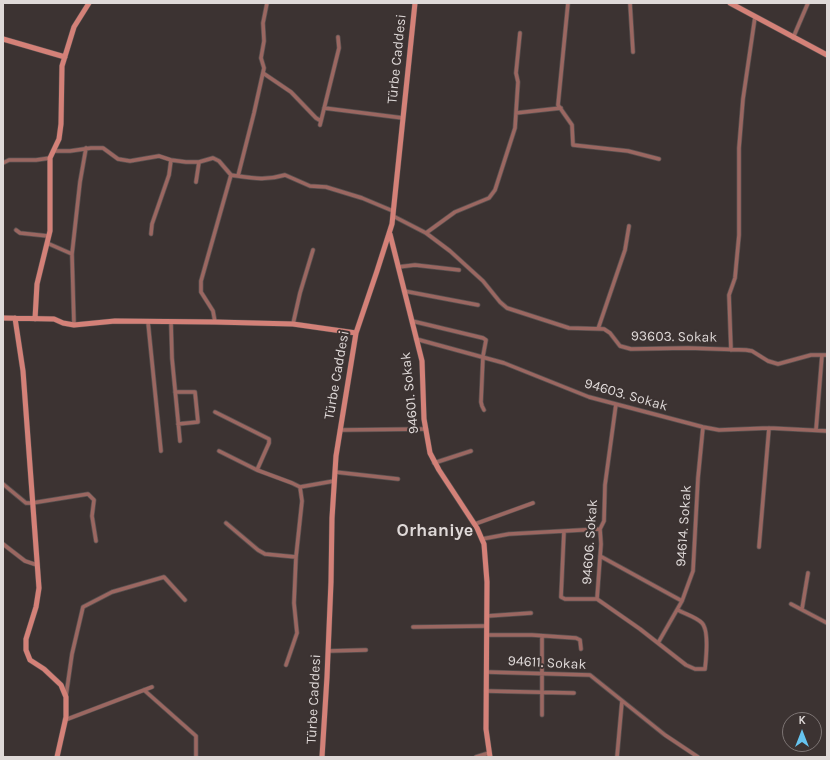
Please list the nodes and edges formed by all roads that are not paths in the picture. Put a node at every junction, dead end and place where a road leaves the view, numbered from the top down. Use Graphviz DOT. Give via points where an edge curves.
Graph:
graph roads {
  1 [pos="89,3"];
  2 [pos="267,3"];
  3 [pos="415,3"];
  4 [pos="568,3"];
  5 [pos="630,3"];
  6 [pos="730,3"];
  7 [pos="808,3"];
  8 [pos="755,17"];
  9 [pos="520,33"];
  10 [pos="338,37"];
  11 [pos="793,38"];
  12 [pos="3,40"];
  13 [pos="633,52"];
  14 [pos="827,55"];
  15 [pos="65,57"];
  16 [pos="263,74"];
  17 [pos="324,108"];
  18 [pos="561,108"];
  19 [pos="516,112"];
  20 [pos="402,118"];
  21 [pos="86,148"];
  22 [pos="53,151"];
  23 [pos="50,158"];
  24 [pos="659,159"];
  25 [pos="170,160"];
  26 [pos="199,162"];
  27 [pos="3,163"];
  28 [pos="231,175"];
  29 [pos="238,176"];
  30 [pos="196,182"];
  31 [pos="393,213"];
  32 [pos="629,226"];
  33 [pos="16,230"];
  34 [pos="389,233"];
  35 [pos="151,234"];
  36 [pos="426,234"];
  37 [pos="48,236"];
  38 [pos="47,243"];
  39 [pos="313,250"];
  40 [pos="72,254"];
  41 [pos="398,266"];
  42 [pos="459,270"];
  43 [pos="404,291"];
  44 [pos="478,306"];
  45 [pos="3,318"];
  46 [pos="15,318"];
  47 [pos="35,319"];
  48 [pos="412,321"];
  49 [pos="148,322"];
  50 [pos="171,322"];
  51 [pos="215,322"];
  52 [pos="293,324"];
  53 [pos="74,325"];
  54 [pos="598,329"];
  55 [pos="356,333"];
  56 [pos="416,339"];
  57 [pos="731,350"];
  58 [pos="822,355"];
  59 [pos="827,355"];
  60 [pos="483,356"];
  61 [pos="175,392"];
  62 [pos="616,404"];
  63 [pos="484,410"];
  64 [pos="215,412"];
  65 [pos="178,424"];
  66 [pos="703,427"];
  67 [pos="769,428"];
  68 [pos="426,429"];
  69 [pos="340,430"];
  70 [pos="816,430"];
  71 [pos="827,431"];
  72 [pos="180,441"];
  73 [pos="219,450"];
  74 [pos="161,451"];
  75 [pos="471,451"];
  76 [pos="434,463"];
  77 [pos="257,470"];
  78 [pos="335,472"];
  79 [pos="398,480"];
  80 [pos="334,481"];
  81 [pos="3,484"];
  82 [pos="300,487"];
  83 [pos="32,503"];
  84 [pos="533,503"];
  85 [pos="226,523"];
  86 [pos="475,524"];
  87 [pos="600,529"];
  88 [pos="564,531"];
  89 [pos="482,539"];
  90 [pos="96,541"];
  91 [pos="3,544"];
  92 [pos="758,547"];
  93 [pos="600,556"];
  94 [pos="296,557"];
  95 [pos="37,565"];
  96 [pos="808,573"];
  97 [pos="185,600"];
  98 [pos="597,600"];
  99 [pos="682,601"];
  100 [pos="791,604"];
  101 [pos="802,609"];
  102 [pos="678,610"];
  103 [pos="531,613"];
  104 [pos="487,616"];
  105 [pos="827,623"];
  106 [pos="486,626"];
  107 [pos="413,627"];
  108 [pos="487,635"];
  109 [pos="542,636"];
  110 [pos="658,643"];
  111 [pos="582,649"];
  112 [pos="366,650"];
  113 [pos="328,651"];
  114 [pos="286,665"];
  115 [pos="487,672"];
  116 [pos="542,673"];
  117 [pos="152,687"];
  118 [pos="144,690"];
  119 [pos="486,690"];
  120 [pos="542,693"];
  121 [pos="574,693"];
  122 [pos="66,697"];
  123 [pos="622,701"];
  124 [pos="542,715"];
  125 [pos="65,720"];
  126 [pos="490,755"];
  127 [pos="57,757"];
  128 [pos="196,757"];
  129 [pos="322,757"];
  130 [pos="476,757"];
  131 [pos="617,757"];
  132 [pos="698,757"];
  1 -- 15 [label="street" via="74,27"];
  2 -- 16 [label="street" via="261,58"];
  3 -- 20 [label="street, Türbe Caddesi"];
  4 -- 18 [label="street" via="558,105"];
  5 -- 13 [label="street"];
  6 -- 8 [label="street"];
  7 -- 11 [label="street"];
  8 -- 11 [label="street"];
  8 -- 57 [label="street" via="739,148 739,235 735,278 729,295"];
  9 -- 19 [label="street"];
  10 -- 17 [label="street" via="339,48"];
  11 -- 14 [label="street"];
  12 -- 15 [label="street"];
  15 -- 22 [label="street" via="62,66 60,140"];
  16 -- 17 [label="street" via="291,92 320,123"];
  16 -- 29 [label="street"];
  17 -- 20 [label="street"];
  18 -- 19 [label="street"];
  18 -- 24 [label="street" via="572,125 573,145 628,151"];
  19 -- 36 [label="street" via="515,128 496,190 489,198 455,212"];
  20 -- 31 [label="street, Türbe Caddesi"];
  21 -- 22 [label="street"];
  21 -- 25 [label="street" via="103,148 118,159 130,161 159,156"];
  21 -- 40 [label="street"];
  22 -- 23 [label="street"];
  23 -- 27 [label="street" via="9,160"];
  23 -- 37 [label="street"];
  25 -- 26 [label="street"];
  25 -- 35 [label="street" via="169,175"];
  26 -- 28 [label="street" via="213,158"];
  26 -- 30 [label="street"];
  28 -- 29 [label="street, 93603. Sokak"];
  28 -- 51 [label="street" via="201,281 201,292 213,311"];
  29 -- 31 [label="street, 93603. Sokak" via="273,179 285,175 310,186 326,187 362,198"];
  31 -- 34 [label="street, Türbe Caddesi"];
  31 -- 36 [label="street, 93603. Sokak"];
  32 -- 54 [label="street" via="625,250"];
  33 -- 37 [label="street" via="20,233"];
  34 -- 41 [label="street, 94601. Sokak"];
  34 -- 55 [label="street, Türbe Caddesi"];
  36 -- 54 [label="street, 93603. Sokak" via="457,256 507,308 570,328"];
  37 -- 38 [label="street"];
  38 -- 40 [label="street"];
  38 -- 47 [label="street" via="37,284"];
  39 -- 52 [label="street"];
  40 -- 53 [label="street"];
  41 -- 42 [label="street" via="415,265"];
  41 -- 43 [label="street, 94601. Sokak"];
  43 -- 44 [label="street"];
  43 -- 48 [label="street, 94601. Sokak"];
  45 -- 46 [label="street"];
  46 -- 47 [label="street"];
  46 -- 83 [label="street" via="23,371"];
  47 -- 53 [label="street" via="54,319"];
  48 -- 56 [label="street, 94601. Sokak"];
  48 -- 60 [label="street" via="485,339"];
  49 -- 50 [label="street"];
  49 -- 53 [label="street" via="115,321"];
  49 -- 74 [label="street"];
  50 -- 51 [label="street"];
  50 -- 61 [label="street"];
  51 -- 52 [label="street"];
  52 -- 55 [label="street"];
  54 -- 57 [label="street, 93603. Sokak" via="608,331 620,346 631,349"];
  55 -- 69 [label="street, Türbe Caddesi"];
  56 -- 60 [label="street, 94603. Sokak"];
  56 -- 68 [label="street, 94601. Sokak" via="422,366"];
  57 -- 58 [label="street, 93603. Sokak" via="752,351 778,364 811,355"];
  58 -- 59 [label="street, 93603. Sokak"];
  58 -- 70 [label="street"];
  60 -- 62 [label="street, 94603. Sokak" via="520,368 574,391"];
  60 -- 63 [label="street" via="481,404"];
  61 -- 65 [label="street"];
  61 -- 65 [label="street" via="195,392 198,422"];
  62 -- 66 [label="street, 94603. Sokak"];
  62 -- 87 [label="street, 94606. Sokak" via="605,485 604,521"];
  64 -- 77 [label="street" via="269,439"];
  65 -- 72 [label="street"];
  66 -- 67 [label="street, 94603. Sokak" via="720,430"];
  66 -- 99 [label="street, 94614. Sokak" via="694,566"];
  67 -- 70 [label="street, 94603. Sokak"];
  67 -- 92 [label="street"];
  68 -- 69 [label="street"];
  68 -- 76 [label="street, 94601. Sokak"];
  69 -- 78 [label="street, Türbe Caddesi"];
  70 -- 71 [label="street, 94603. Sokak"];
  73 -- 77 [label="street"];
  75 -- 76 [label="street"];
  76 -- 86 [label="street, 94601. Sokak"];
  77 -- 82 [label="street"];
  78 -- 79 [label="street"];
  78 -- 80 [label="street, Türbe Caddesi"];
  80 -- 82 [label="street"];
  80 -- 113 [label="street, Türbe Caddesi"];
  81 -- 83 [label="street" via="26,503"];
  82 -- 94 [label="street" via="302,501"];
  83 -- 90 [label="street" via="88,494 94,500 92,516"];
  83 -- 95 [label="street"];
  84 -- 86 [label="street"];
  85 -- 94 [label="street" via="265,554"];
  86 -- 89 [label="street, 94601. Sokak"];
  87 -- 88 [label="street"];
  87 -- 93 [label="street, 94606. Sokak"];
  88 -- 89 [label="street" via="509,534"];
  88 -- 98 [label="street" via="561,597"];
  89 -- 104 [label="street, 94601. Sokak" via="485,550"];
  91 -- 95 [label="street" via="24,561"];
  93 -- 98 [label="street, 94606. Sokak"];
  93 -- 99 [label="street"];
  94 -- 114 [label="street" via="294,603 297,633"];
  95 -- 122 [label="street" via="36,607 26,639 26,650 30,660 61,685"];
  96 -- 101 [label="street"];
  97 -- 122 [label="street" via="164,577 112,592 83,607 72,654"];
  98 -- 110 [label="street, 94606. Sokak"];
  99 -- 102 [label="street, 94614. Sokak"];
  100 -- 101 [label="street"];
  101 -- 105 [label="street"];
  102 -- 110 [label="street, 94614. Sokak"];
  102 -- 110 [label="street, 94606. Sokak" via="705,627 705,669 690,668"];
  103 -- 104 [label="street"];
  104 -- 106 [label="street, 94601. Sokak"];
  106 -- 107 [label="street"];
  106 -- 108 [label="street, 94601. Sokak"];
  108 -- 109 [label="street"];
  108 -- 115 [label="street, 94601. Sokak"];
  109 -- 111 [label="street" via="576,638 580,640"];
  109 -- 116 [label="street"];
  112 -- 113 [label="street"];
  113 -- 129 [label="street, Türbe Caddesi"];
  115 -- 116 [label="street, 94611. Sokak"];
  115 -- 119 [label="street, 94601. Sokak"];
  116 -- 120 [label="street"];
  116 -- 123 [label="street, 94611. Sokak" via="593,676"];
  117 -- 118 [label="street"];
  118 -- 125 [label="street"];
  118 -- 128 [label="street" via="196,736"];
  119 -- 120 [label="street"];
  119 -- 126 [label="street, 94601. Sokak"];
  120 -- 121 [label="street"];
  120 -- 124 [label="street"];
  122 -- 125 [label="street"];
  123 -- 131 [label="street"];
  123 -- 132 [label="street, 94611. Sokak"];
  125 -- 127 [label="street"];
  126 -- 130 [label="street, 94601. Sokak"];
}
